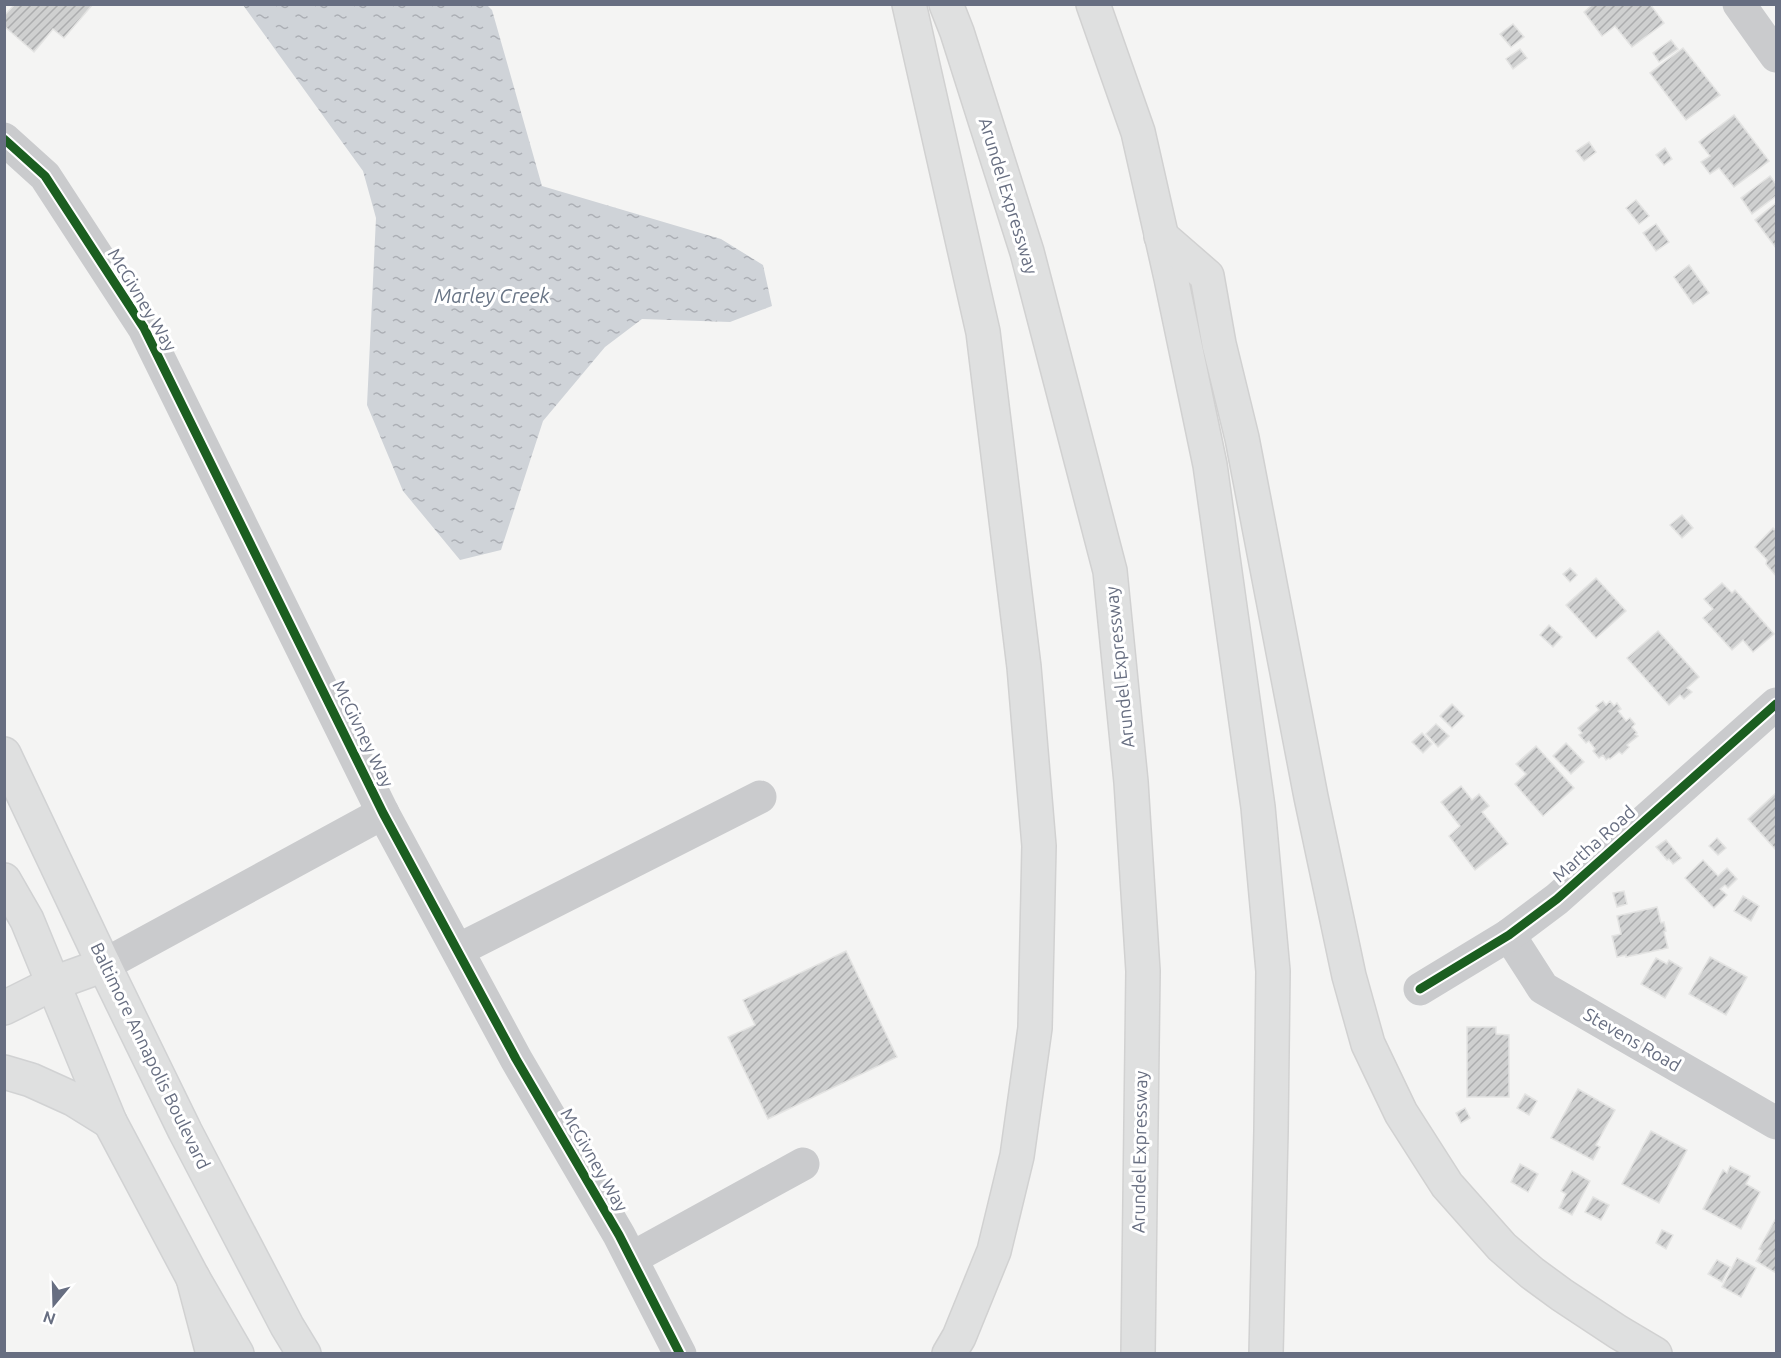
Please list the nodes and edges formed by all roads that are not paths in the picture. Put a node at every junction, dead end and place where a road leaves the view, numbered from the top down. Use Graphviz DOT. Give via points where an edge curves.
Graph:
graph roads {
  1 [pos="909,4"];
  2 [pos="946,4"];
  3 [pos="1093,4"];
  4 [pos="1739,4"];
  5 [pos="1776,56"];
  6 [pos="4,139"];
  7 [pos="1161,236"];
  8 [pos="1776,704"];
  9 [pos="4,753"];
  10 [pos="760,797"];
  11 [pos="383,813"];
  12 [pos="4,880"];
  13 [pos="1509,935"];
  14 [pos="458,950"];
  15 [pos="104,964"];
  16 [pos="54,983"];
  17 [pos="1420,989"];
  18 [pos="4,1008"];
  19 [pos="4,1072"];
  20 [pos="110,1122"];
  21 [pos="1776,1123"];
  22 [pos="803,1164"];
  23 [pos="632,1258"];
  24 [pos="194,1278"];
  25 [pos="213,1353"];
  26 [pos="237,1353"];
  27 [pos="304,1353"];
  28 [pos="680,1353"];
  29 [pos="949,1353"];
  30 [pos="1138,1353"];
  31 [pos="1266,1353"];
  32 [pos="1655,1353"];
  1 -- 29 [label="main road" via="983,332 1024,667 1039,846 1035,1028 1017,1156 994,1251"];
  2 -- 30 [label="main road, Arundel Expressway" via="1027,252 1110,572 1131,782 1143,971"];
  3 -- 7 [label="main road" via="1138,132"];
  4 -- 5 [label="street"];
  6 -- 11 [label="street, McGivney Way" via="45,176 144,328"];
  7 -- 31 [label="main road" via="1210,465 1258,807 1273,971"];
  7 -- 32 [label="main road" via="1207,276 1316,820 1349,976 1368,1044 1401,1113 1447,1185 1502,1247 1562,1295"];
  8 -- 13 [label="street, Martha Road" via="1557,899"];
  9 -- 15 [label="main road, Baltimore Annapolis Boulevard"];
  10 -- 14 [label="street"];
  11 -- 14 [label="street, McGivney Way"];
  11 -- 15 [label="street, McGivney Way"];
  12 -- 16 [label="main road" via="27,920"];
  13 -- 17 [label="street, Martha Road"];
  13 -- 21 [label="street, Stevens Road" via="1543,988"];
  14 -- 23 [label="street, McGivney Way" via="516,1059"];
  15 -- 16 [label="main road"];
  15 -- 27 [label="main road, Baltimore Annapolis Boulevard" via="185,1131"];
  16 -- 18 [label="main road"];
  16 -- 20 [label="main road"];
  19 -- 20 [label="main road" via="73,1099"];
  20 -- 24 [label="main road"];
  22 -- 23 [label="street"];
  23 -- 28 [label="street, McGivney Way"];
  24 -- 25 [label="main road"];
  24 -- 26 [label="main road"];
}
